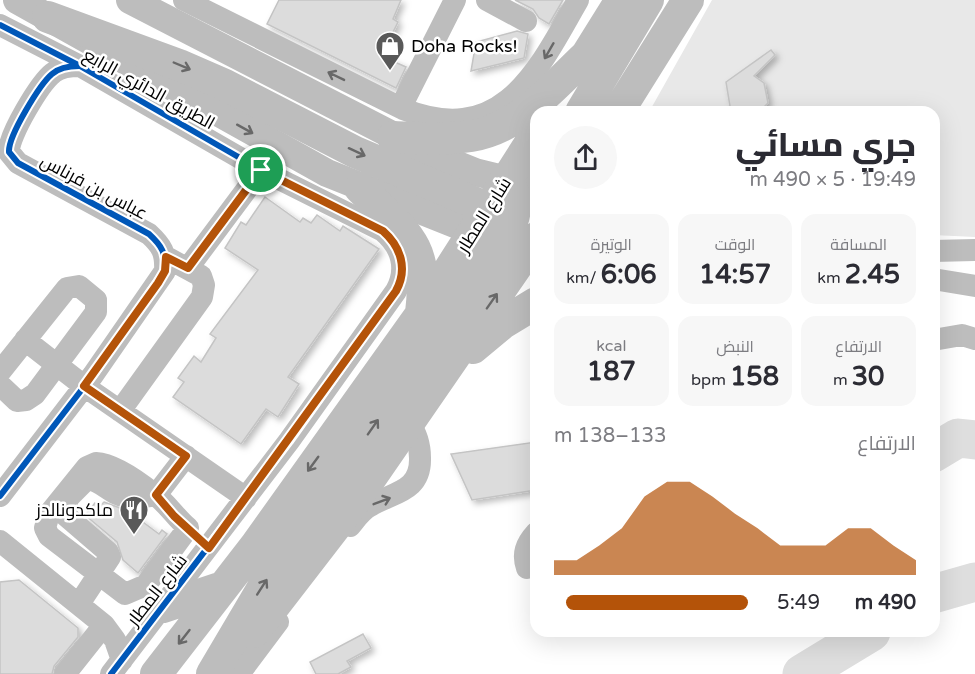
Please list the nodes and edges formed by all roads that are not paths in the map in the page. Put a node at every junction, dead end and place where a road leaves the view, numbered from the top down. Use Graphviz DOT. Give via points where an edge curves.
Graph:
graph roads {
  1 [pos="17,0"];
  2 [pos="130,0"];
  3 [pos="184,0"];
  4 [pos="455,0"];
  5 [pos="487,0"];
  6 [pos="578,0"];
  7 [pos="621,0"];
  8 [pos="648,0"];
  9 [pos="688,0"];
  10 [pos="208,5"];
  11 [pos="48,17"];
  12 [pos="526,21"];
  13 [pos="0,25"];
  14 [pos="44,48"];
  15 [pos="590,52"];
  16 [pos="80,66"];
  17 [pos="50,75"];
  18 [pos="640,80"];
  19 [pos="406,97"];
  20 [pos="532,106"];
  21 [pos="553,106"];
  22 [pos="585,106"];
  23 [pos="622,106"];
  24 [pos="638,106"];
  25 [pos="530,108"];
  26 [pos="393,137"];
  27 [pos="530,163"];
  28 [pos="261,170"];
  29 [pos="360,188"];
  30 [pos="519,217"];
  31 [pos="975,250"];
  32 [pos="940,251"];
  33 [pos="166,257"];
  34 [pos="188,268"];
  35 [pos="940,280"];
  36 [pos="975,286"];
  37 [pos="396,291"];
  38 [pos="530,307"];
  39 [pos="421,314"];
  40 [pos="940,339"];
  41 [pos="975,339"];
  42 [pos="25,340"];
  43 [pos="61,359"];
  44 [pos="0,372"];
  45 [pos="88,380"];
  46 [pos="435,384"];
  47 [pos="0,385"];
  48 [pos="120,411"];
  49 [pos="409,423"];
  50 [pos="186,456"];
  51 [pos="156,495"];
  52 [pos="0,496"];
  53 [pos="246,498"];
  54 [pos="188,528"];
  55 [pos="530,540"];
  56 [pos="0,541"];
  57 [pos="209,548"];
  58 [pos="527,568"];
  59 [pos="99,576"];
  60 [pos="223,587"];
  61 [pos="79,604"];
  62 [pos="155,618"];
  63 [pos="104,625"];
  64 [pos="117,667"];
  65 [pos="65,674"];
  66 [pos="156,674"];
  67 [pos="212,674"];
  68 [pos="220,674"];
  69 [pos="239,674"];
  1 -- 11 [label="main road, الطريق الدائري الرابع"];
  2 -- 26 [label="main road"];
  3 -- 10 [label="street"];
  4 -- 19 [label="street"];
  5 -- 12 [label="street"];
  6 -- 10 [label="street, one-way" via="526,85 502,104 468,118 437,120 403,109"];
  7 -- 15 [label="highway"];
  8 -- 22 [label="highway"];
  9 -- 18 [label="highway"];
  11 -- 29 [label="main road, الطريق الدائري الرابع, one-way" via="295,156"];
  11 -- 30 [label="highway, one-way" via="207,77 355,152"];
  13 -- 14 [label="street, الطريق الدائري الرابع"];
  14 -- 16 [label="street, الطريق الدائري الرابع"];
  14 -- 17 [label="street"];
  15 -- 20 [label="highway"];
  15 -- 21 [label="highway"];
  16 -- 17 [label="street"];
  16 -- 28 [label="street, الطريق الدائري الرابع"];
  17 -- 33 [label="street, عباس بن فرناس" via="12,134 9,142 13,159 149,234 161,245"];
  18 -- 23 [label="highway"];
  18 -- 24 [label="highway"];
  25 -- 26 [label="highway" via="505,125 472,136"];
  26 -- 30 [label="main road" via="458,166"];
  27 -- 30 [label="highway, شارع المطار"];
  28 -- 34 [label="street"];
  28 -- 37 [label="street, الطريق الدائري الرابع" via="388,236 397,247 403,268"];
  29 -- 30 [label="main road, الطريق الدائري الرابع"];
  29 -- 39 [label="highway" via="403,229 416,248 424,277"];
  30 -- 39 [label="highway, شارع المطار"];
  46 -- 30 [label="highway, شارع المطار, one-way"];
  67 -- 30 [label="highway, one-way" via="277,564"];
  31 -- 32 [label="street"];
  33 -- 34 [label="street"];
  33 -- 45 [label="street" via="165,271 158,283"];
  34 -- 48 [label="street" via="201,276 202,297"];
  35 -- 36 [label="street"];
  37 -- 53 [label="street, شارع المطار"];
  38 -- 46 [label="highway" via="493,331"];
  39 -- 60 [label="highway, شارع المطار, one-way"];
  40 -- 41 [label="street" via="962,335"];
  42 -- 43 [label="street"];
  42 -- 43 [label="street" via="67,288 79,286 94,297 97,308"];
  42 -- 44 [label="street"];
  43 -- 45 [label="street"];
  43 -- 47 [label="street" via="26,400 17,401"];
  45 -- 48 [label="street"];
  45 -- 52 [label="street"];
  46 -- 49 [label="highway, شارع المطار"];
  48 -- 50 [label="street"];
  49 -- 68 [label="highway, شارع المطار" via="322,547"];
  69 -- 49 [label="street, one-way" via="362,511 406,490 417,478 419,445"];
  50 -- 51 [label="street"];
  50 -- 53 [label="street"];
  51 -- 54 [label="street"];
  51 -- 59 [label="street" via="107,477 96,463 87,467 45,520 49,536"];
  53 -- 57 [label="street, شارع المطار"];
  54 -- 57 [label="street"];
  54 -- 59 [label="street" via="146,585 136,591 125,594"];
  55 -- 58 [label="street" via="524,556"];
  56 -- 61 [label="street"];
  57 -- 62 [label="street, شارع المطار"];
  59 -- 61 [label="street"];
  60 -- 62 [label="highway"];
  60 -- 66 [label="highway, شارع المطار, one-way"];
  61 -- 63 [label="street"];
  62 -- 63 [label="street" via="126,630"];
  62 -- 64 [label="street, شارع المطار"];
  63 -- 64 [label="street" via="115,640"];
  63 -- 65 [label="street"];
}
